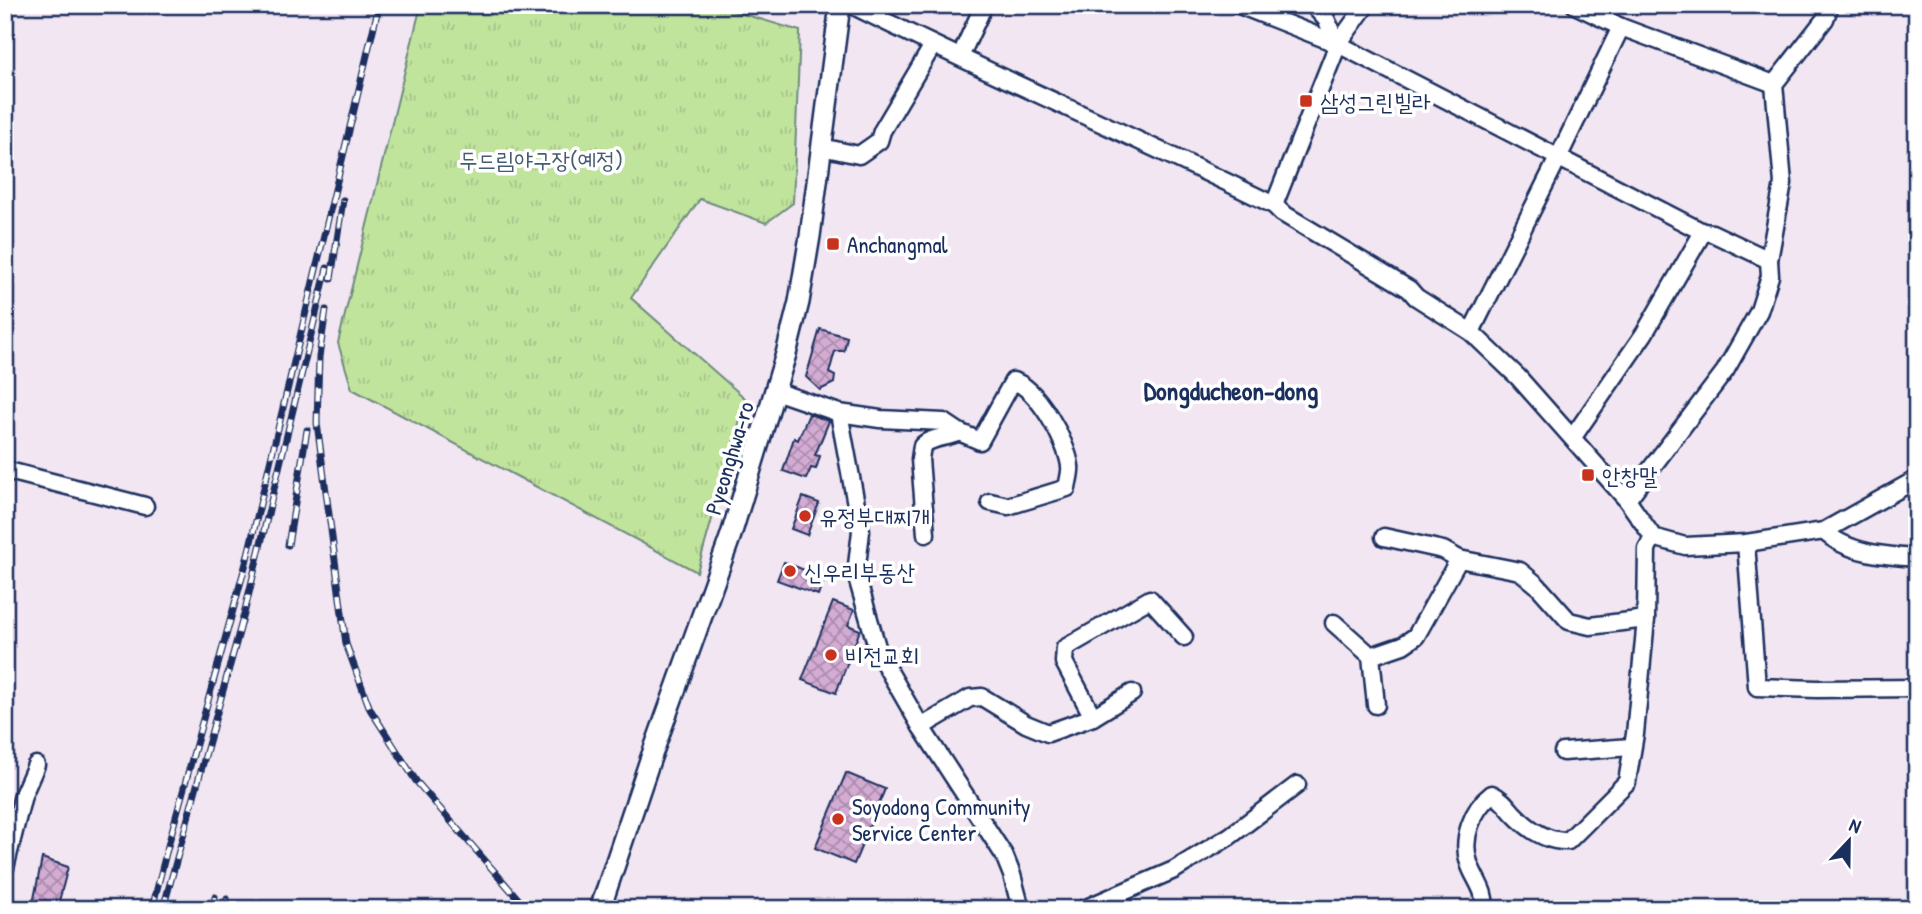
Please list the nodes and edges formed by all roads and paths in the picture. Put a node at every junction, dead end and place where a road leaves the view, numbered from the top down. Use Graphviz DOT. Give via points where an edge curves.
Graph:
graph roads {
  1 [pos="840,5"];
  2 [pos="852,5"];
  3 [pos="984,5"];
  4 [pos="1239,5"];
  5 [pos="1313,5"];
  6 [pos="1366,5"];
  7 [pos="1574,5"];
  8 [pos="1830,5"];
  9 [pos="1621,27"];
  10 [pos="1338,44"];
  11 [pos="933,45"];
  12 [pos="960,57"];
  13 [pos="1774,84"];
  14 [pos="821,148"];
  15 [pos="1559,156"];
  16 [pos="1273,205"];
  17 [pos="1703,232"];
  18 [pos="1769,260"];
  19 [pos="1471,332"];
  20 [pos="775,391"];
  21 [pos="839,413"];
  22 [pos="959,432"];
  23 [pos="1573,437"];
  24 [pos="5,470"];
  25 [pos="1917,479"];
  26 [pos="1627,500"];
  27 [pos="990,502"];
  28 [pos="145,506"];
  29 [pos="1824,531"];
  30 [pos="926,534"];
  31 [pos="1384,537"];
  32 [pos="1653,537"];
  33 [pos="1746,543"];
  34 [pos="1917,558"];
  35 [pos="1459,559"];
  36 [pos="1646,619"];
  37 [pos="1334,623"];
  38 [pos="1184,637"];
  39 [pos="1371,656"];
  40 [pos="1917,688"];
  41 [pos="1132,692"];
  42 [pos="1376,705"];
  43 [pos="1093,717"];
  44 [pos="921,727"];
  45 [pos="1631,747"];
  46 [pos="1563,752"];
  47 [pos="36,765"];
  48 [pos="1297,785"];
  49 [pos="5,868"];
  50 [pos="600,909"];
  51 [pos="1021,909"];
  52 [pos="1084,909"];
  53 [pos="1484,909"];
  1 -- 14 [label="main road, Pyeonghwa-ro"];
  2 -- 11 [label="street"];
  3 -- 12 [label="street"];
  4 -- 10 [label="street"];
  5 -- 10 [label="street"];
  6 -- 10 [label="street"];
  7 -- 9 [label="street"];
  8 -- 13 [label="street" via="1825,19"];
  9 -- 13 [label="street"];
  9 -- 15 [label="street"];
  10 -- 15 [label="street"];
  10 -- 16 [label="street"];
  11 -- 12 [label="street"];
  11 -- 14 [label="street" via="879,141 859,155"];
  12 -- 16 [label="street"];
  13 -- 18 [label="street" via="1783,183"];
  14 -- 20 [label="main road, Pyeonghwa-ro" via="799,302"];
  15 -- 17 [label="street"];
  15 -- 19 [label="street"];
  16 -- 19 [label="street"];
  17 -- 18 [label="street"];
  17 -- 23 [label="street" via="1644,334"];
  18 -- 26 [label="street" via="1770,276 1759,310 1725,371"];
  19 -- 23 [label="street"];
  20 -- 21 [label="street"];
  20 -- 50 [label="main road, Pyeonghwa-ro" via="731,535"];
  21 -- 22 [label="street" via="944,422"];
  21 -- 44 [label="street" via="861,531 856,574 880,654"];
  22 -- 27 [label="street" via="980,441 1013,381 1038,399 1062,440 1070,466 1067,488 1008,506"];
  22 -- 30 [label="street" via="922,446"];
  23 -- 26 [label="street"];
  24 -- 28 [label="street"];
  25 -- 29 [label="street"];
  26 -- 32 [label="street"];
  29 -- 33 [label="street"];
  29 -- 34 [label="street" via="1834,541 1869,552"];
  31 -- 35 [label="street" via="1443,550"];
  32 -- 33 [label="street" via="1685,546"];
  32 -- 36 [label="street" via="1647,549"];
  33 -- 40 [label="street" via="1757,687"];
  35 -- 36 [label="street" via="1521,571 1569,621 1590,626"];
  35 -- 39 [label="street" via="1416,636"];
  36 -- 45 [label="street"];
  37 -- 39 [label="street"];
  38 -- 43 [label="street" via="1150,598 1065,648 1064,662"];
  39 -- 42 [label="street"];
  41 -- 43 [label="street"];
  43 -- 44 [label="street" via="1048,733 982,696 970,698"];
  44 -- 51 [label="street" via="1004,855"];
  45 -- 46 [label="street"];
  45 -- 53 [label="street" via="1627,782 1569,841 1554,842 1539,834 1499,797 1492,794 1483,801 1470,824 1466,845 1486,899"];
  47 -- 49 [label="street" via="23,796"];
  48 -- 52 [label="street" via="1230,836 1174,870"];
}
